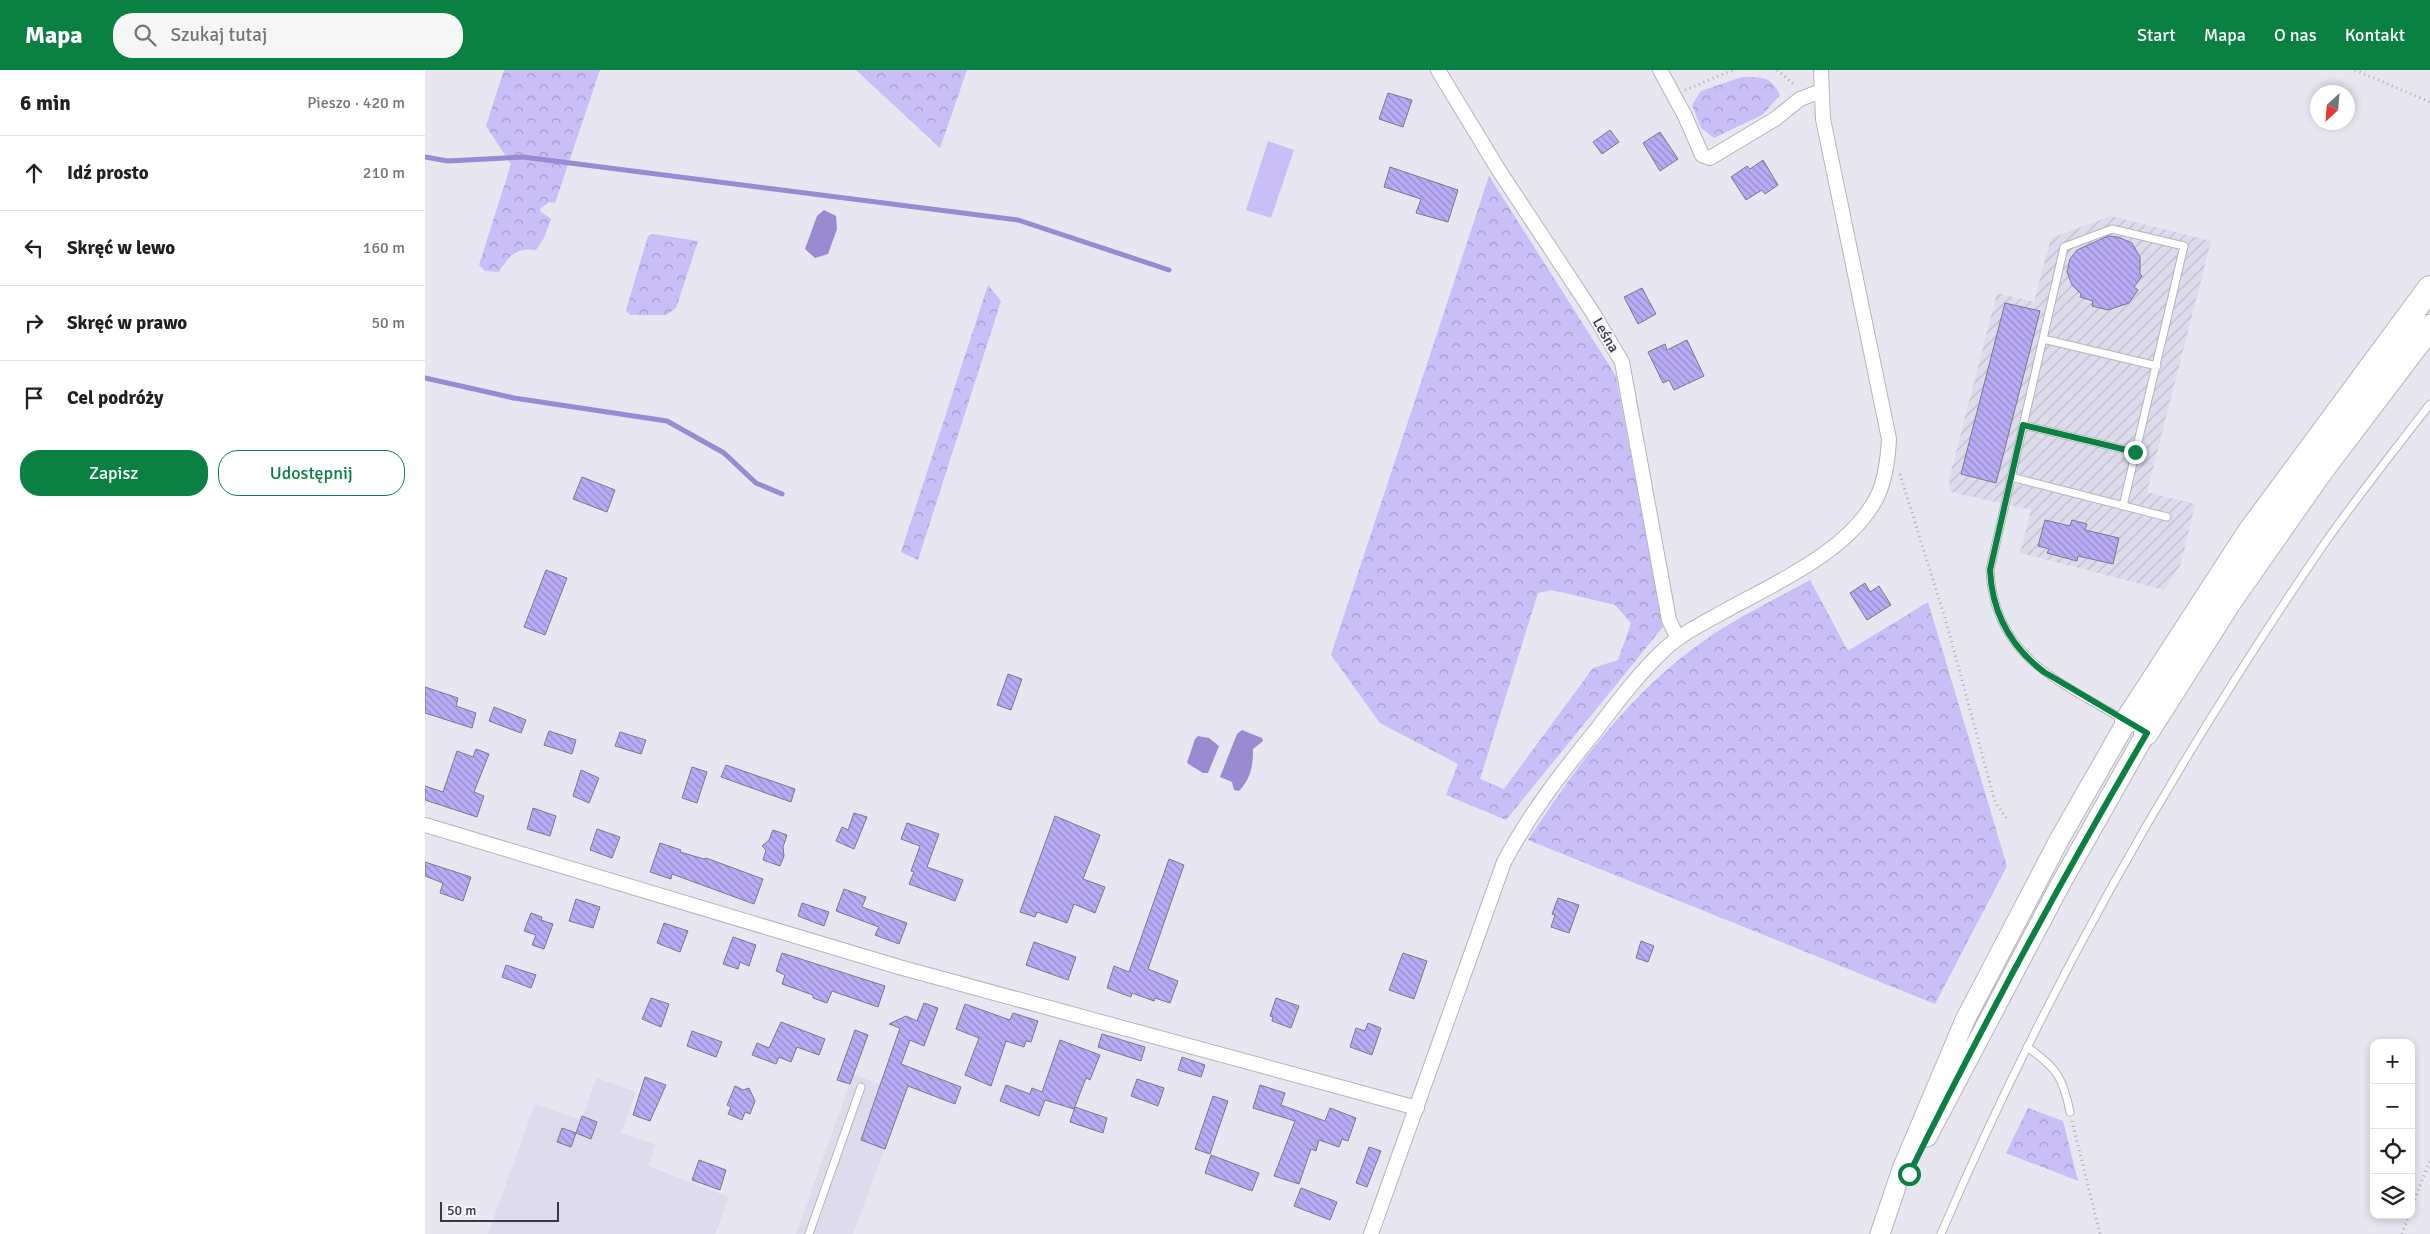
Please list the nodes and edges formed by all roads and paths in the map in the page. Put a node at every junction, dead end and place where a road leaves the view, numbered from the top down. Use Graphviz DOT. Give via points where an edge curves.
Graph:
graph roads {
  1 [pos="1438,70"];
  2 [pos="1660,70"];
  3 [pos="1733,70"];
  4 [pos="1777,70"];
  5 [pos="1821,70"];
  6 [pos="2355,70"];
  7 [pos="1821,91"];
  8 [pos="1674,94"];
  9 [pos="1807,96"];
  10 [pos="2430,102"];
  11 [pos="2430,288"];
  12 [pos="2430,327"];
  13 [pos="2043,339"];
  14 [pos="2157,366"];
  15 [pos="2430,404"];
  16 [pos="2023,425"];
  17 [pos="2135,452"];
  18 [pos="1898,468"];
  19 [pos="2011,477"];
  20 [pos="2123,506"];
  21 [pos="2167,517"];
  22 [pos="1678,639"];
  23 [pos="2137,727"];
  24 [pos="2007,819"];
  25 [pos="425,825"];
  26 [pos="2027,1047"];
  27 [pos="861,1087"];
  28 [pos="1417,1108"];
  29 [pos="2070,1112"];
  30 [pos="2430,1160"];
  31 [pos="2415,1199"];
  32 [pos="2408,1219"];
  33 [pos="809,1234"];
  34 [pos="1371,1234"];
  35 [pos="1880,1234"];
  36 [pos="1941,1234"];
  37 [pos="2100,1234"];
  38 [pos="2402,1234"];
  1 -- 22 [label="street, Leśna" via="1622,362 1669,620"];
  2 -- 8 [label="street"];
  3 -- 8 [label="path"];
  4 -- 9 [label="path"];
  5 -- 7 [label="street"];
  6 -- 10 [label="path"];
  7 -- 9 [label="street"];
  7 -- 22 [label="street" via="1823,119 1889,439 1883,479 1870,508 1843,538 1807,566"];
  8 -- 9 [label="street" via="1702,155 1709,158"];
  11 -- 23 [label="highway" via="2249,533"];
  12 -- 23 [label="highway"];
  13 -- 14 [label="lane"];
  13 -- 14 [label="lane" via="2064,247 2112,229 2184,246"];
  13 -- 16 [label="lane"];
  14 -- 17 [label="lane"];
  15 -- 26 [label="lane" via="2323,546 2188,754 2128,857"];
  16 -- 17 [label="lane"];
  16 -- 19 [label="lane"];
  17 -- 20 [label="lane"];
  18 -- 24 [label="path" via="1948,628 1995,802"];
  19 -- 20 [label="lane"];
  19 -- 23 [label="lane" via="1990,570 1995,606 2005,628 2030,662"];
  20 -- 21 [label="lane"];
  22 -- 28 [label="street" via="1621,697 1524,824 1504,862"];
  23 -- 35 [label="main road" via="2059,840 1965,1020 1902,1169"];
  25 -- 28 [label="street" via="899,967"];
  26 -- 29 [label="lane" via="2047,1061 2057,1073 2065,1087"];
  26 -- 36 [label="lane"];
  27 -- 33 [label="lane"];
  28 -- 34 [label="street"];
  29 -- 37 [label="path"];
  30 -- 31 [label="path"];
  32 -- 38 [label="path"];
}
